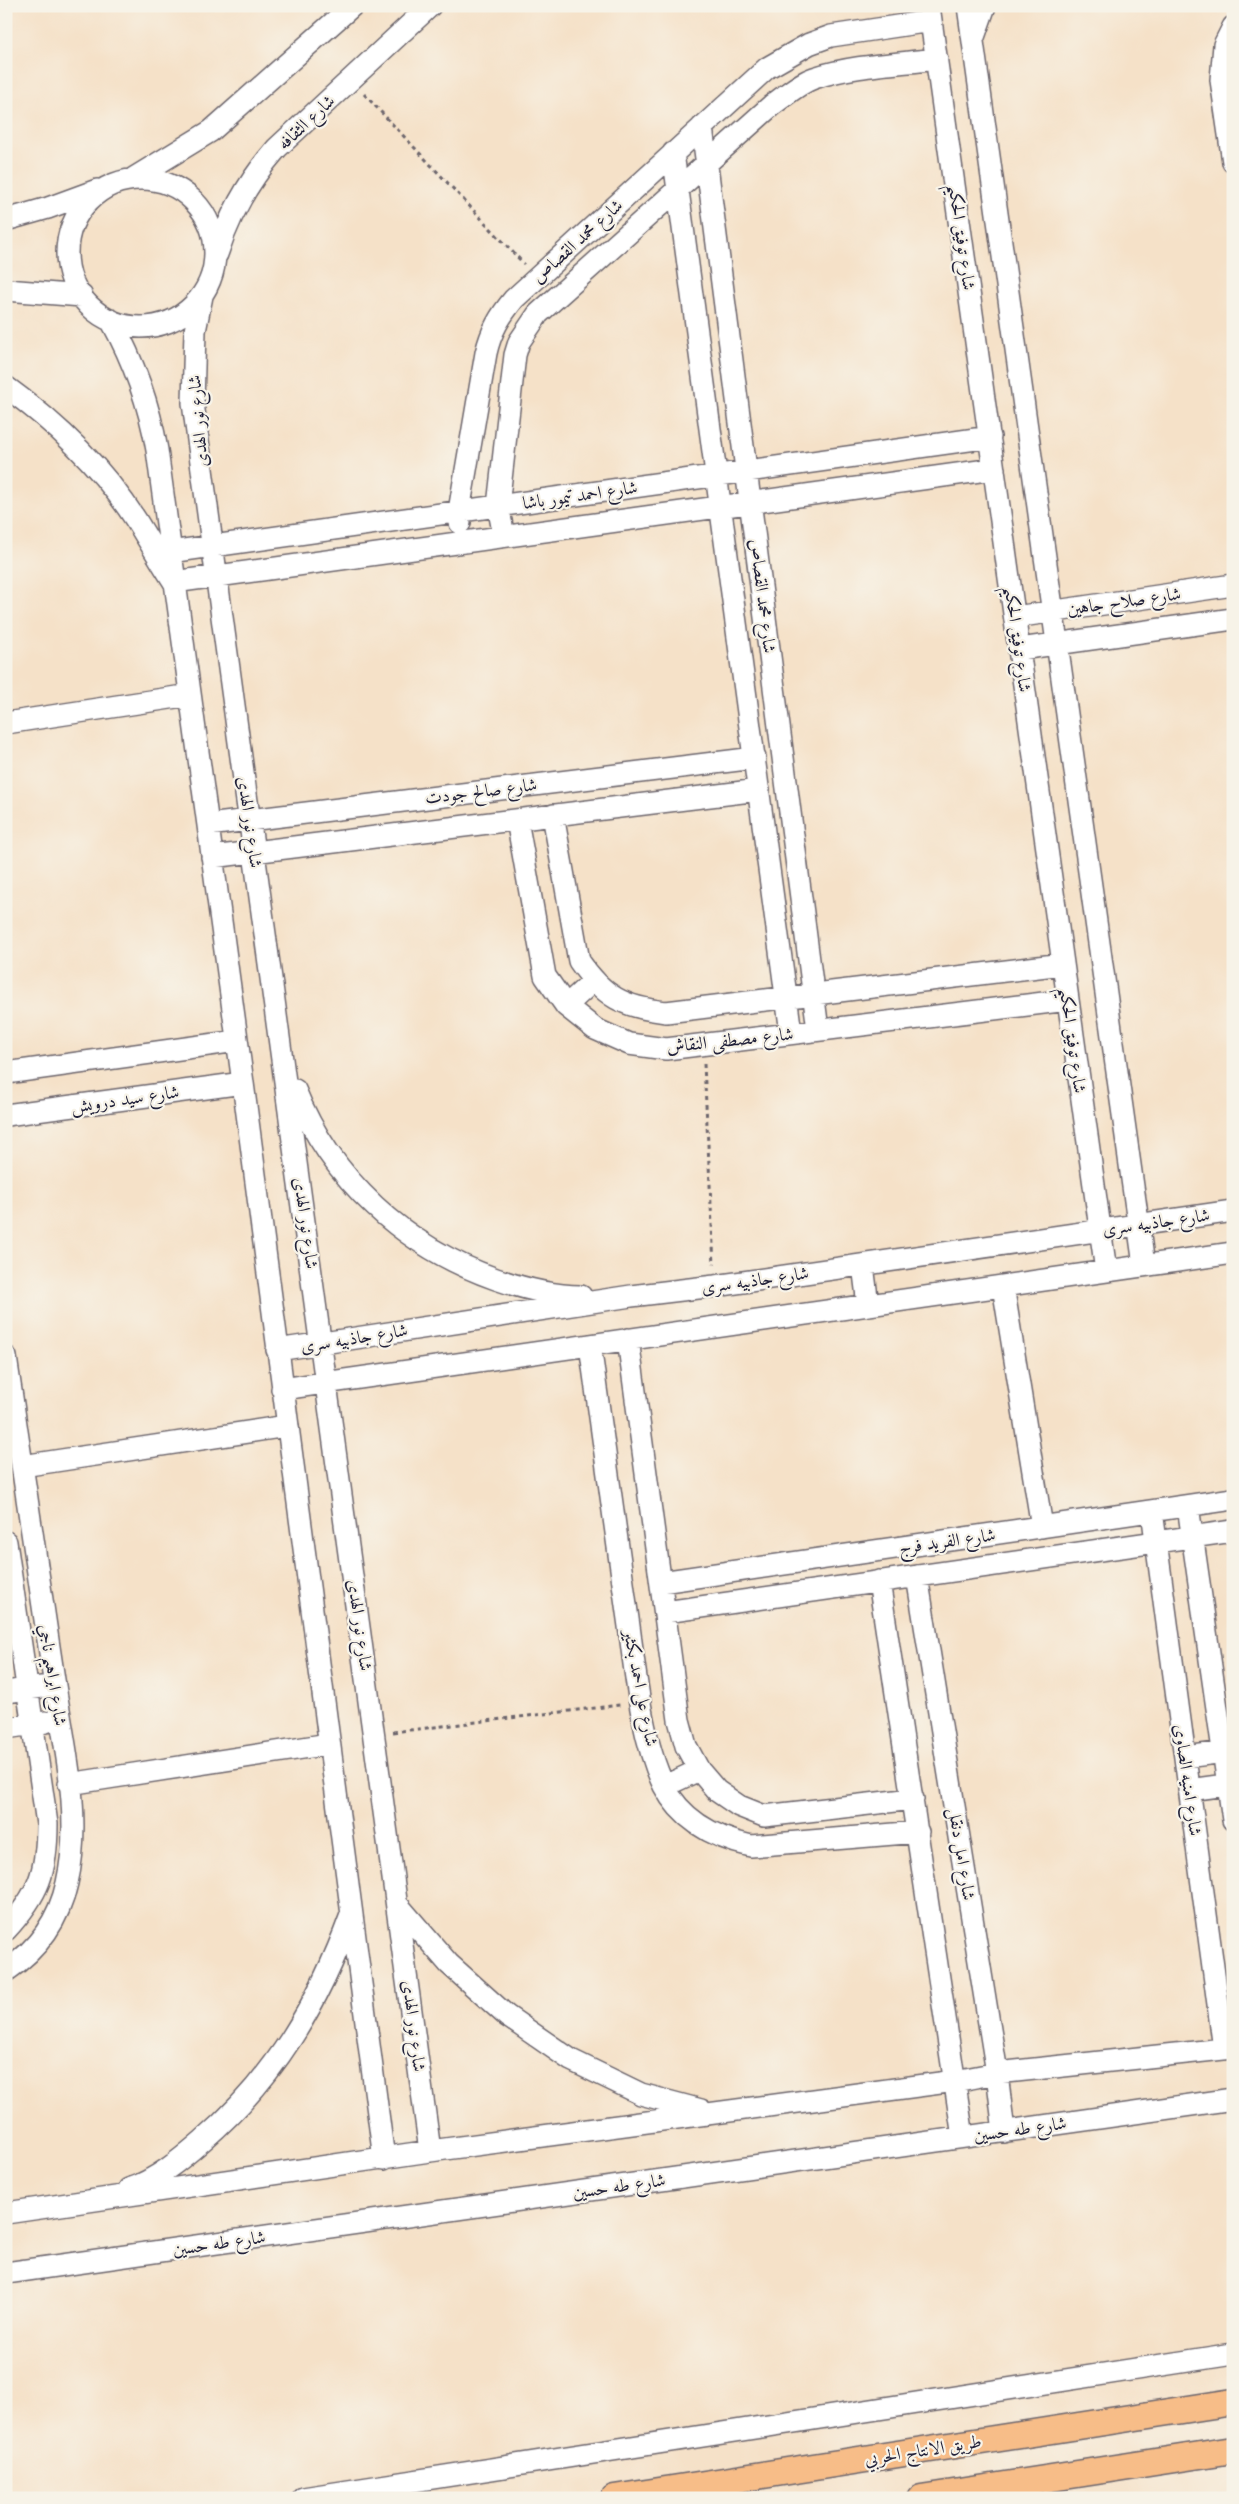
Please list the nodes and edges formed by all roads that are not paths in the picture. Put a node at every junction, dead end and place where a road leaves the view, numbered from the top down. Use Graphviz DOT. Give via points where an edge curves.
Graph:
graph roads {
  1 [pos="352,6"];
  2 [pos="430,6"];
  3 [pos="968,6"];
  4 [pos="985,6"];
  5 [pos="337,14"];
  6 [pos="930,14"];
  7 [pos="1233,27"];
  8 [pos="973,40"];
  9 [pos="937,60"];
  10 [pos="702,126"];
  11 [pos="673,153"];
  12 [pos="1233,162"];
  13 [pos="707,163"];
  14 [pos="134,178"];
  15 [pos="109,185"];
  16 [pos="678,189"];
  17 [pos="6,220"];
  18 [pos="215,262"];
  19 [pos="6,290"];
  20 [pos="82,296"];
  21 [pos="202,296"];
  22 [pos="111,320"];
  23 [pos="6,387"];
  24 [pos="990,437"];
  25 [pos="994,469"];
  26 [pos="747,471"];
  27 [pos="716,476"];
  28 [pos="751,502"];
  29 [pos="498,506"];
  30 [pos="720,506"];
  31 [pos="459,511"];
  32 [pos="504,536"];
  33 [pos="463,542"];
  34 [pos="213,546"];
  35 [pos="170,552"];
  36 [pos="217,576"];
  37 [pos="174,582"];
  38 [pos="1233,585"];
  39 [pos="1053,611"];
  40 [pos="1015,617"];
  41 [pos="1233,619"];
  42 [pos="1057,644"];
  43 [pos="1020,649"];
  44 [pos="190,695"];
  45 [pos="6,723"];
  46 [pos="755,758"];
  47 [pos="495,790"];
  48 [pos="759,790"];
  49 [pos="553,815"];
  50 [pos="250,820"];
  51 [pos="509,821"];
  52 [pos="208,825"];
  53 [pos="254,852"];
  54 [pos="212,857"];
  55 [pos="1062,964"];
  56 [pos="593,981"];
  57 [pos="813,994"];
  58 [pos="787,998"];
  59 [pos="1068,1000"];
  60 [pos="566,1006"];
  61 [pos="818,1030"];
  62 [pos="791,1033"];
  63 [pos="238,1041"];
  64 [pos="284,1062"];
  65 [pos="6,1073"];
  66 [pos="243,1083"];
  67 [pos="6,1115"];
  68 [pos="1233,1210"];
  69 [pos="1138,1224"];
  70 [pos="1100,1230"];
  71 [pos="1233,1253"];
  72 [pos="863,1265"];
  73 [pos="1144,1265"];
  74 [pos="1106,1271"];
  75 [pos="1002,1286"];
  76 [pos="631,1296"];
  77 [pos="868,1305"];
  78 [pos="628,1339"];
  79 [pos="322,1344"];
  80 [pos="590,1345"];
  81 [pos="277,1350"];
  82 [pos="6,1358"];
  83 [pos="327,1382"];
  84 [pos="282,1389"];
  85 [pos="10,1404"];
  86 [pos="287,1426"];
  87 [pos="12,1441"];
  88 [pos="22,1466"];
  89 [pos="1233,1499"];
  90 [pos="1188,1506"];
  91 [pos="1152,1511"];
  92 [pos="1042,1527"];
  93 [pos="1233,1531"];
  94 [pos="1192,1537"];
  95 [pos="6,1542"];
  96 [pos="1156,1542"];
  97 [pos="917,1576"];
  98 [pos="879,1581"];
  99 [pos="660,1582"];
  100 [pos="664,1612"];
  101 [pos="54,1685"];
  102 [pos="28,1689"];
  103 [pos="6,1692"];
  104 [pos="61,1720"];
  105 [pos="33,1724"];
  106 [pos="6,1728"];
  107 [pos="329,1744"];
  108 [pos="1228,1752"];
  109 [pos="1185,1757"];
  110 [pos="699,1770"];
  111 [pos="69,1784"];
  112 [pos="1230,1784"];
  113 [pos="665,1786"];
  114 [pos="1189,1790"];
  115 [pos="913,1800"];
  116 [pos="1233,1820"];
  117 [pos="918,1832"];
  118 [pos="398,1905"];
  119 [pos="352,1913"];
  120 [pos="6,1930"];
  121 [pos="6,1971"];
  122 [pos="1228,2049"];
  123 [pos="997,2073"];
  124 [pos="955,2081"];
  125 [pos="1233,2099"];
  126 [pos="711,2112"];
  127 [pos="1004,2132"];
  128 [pos="963,2137"];
  129 [pos="430,2151"];
  130 [pos="384,2159"];
  131 [pos="98,2200"];
  132 [pos="6,2214"];
  133 [pos="6,2273"];
  134 [pos="1233,2354"];
  135 [pos="1233,2402"];
  136 [pos="1233,2450"];
  137 [pos="303,2498"];
  138 [pos="614,2498"];
  139 [pos="921,2498"];
  1 -- 5 [label="street"];
  2 -- 18 [label="street, شارع الثقافه" via="256,172 224,230"];
  3 -- 8 [label="street"];
  4 -- 8 [label="street"];
  5 -- 14 [label="street" via="210,131"];
  6 -- 9 [label="street, شارع توفيق الحكيم"];
  6 -- 10 [label="street, شارع محمد القصاص" via="809,44 768,68"];
  7 -- 12 [label="street" via="1224,45 1221,80"];
  8 -- 39 [label="street"];
  9 -- 13 [label="street, شارع محمد القصاص" via="843,70 812,78 772,105"];
  9 -- 24 [label="street, شارع توفيق الحكيم"];
  10 -- 11 [label="street, شارع محمد القصاص"];
  10 -- 13 [label="street, شارع محمد القصاص"];
  11 -- 16 [label="street, شارع محمد القصاص"];
  11 -- 31 [label="street, شارع محمد القصاص" via="536,278 500,317 490,334"];
  13 -- 16 [label="street, شارع محمد القصاص"];
  13 -- 26 [label="street, شارع محمد القصاص"];
  14 -- 15 [label="street"];
  14 -- 18 [label="street" via="156,180 178,188 196,202 208,221 215,243"];
  15 -- 17 [label="street"];
  15 -- 20 [label="street" via="91,198 78,214 69,234 67,256 71,277"];
  16 -- 27 [label="street, شارع محمد القصاص"];
  16 -- 29 [label="street, شارع محمد القصاص" via="538,314 519,342"];
  18 -- 21 [label="street"];
  19 -- 20 [label="street"];
  20 -- 22 [label="street"];
  21 -- 22 [label="street" via="187,311 156,325 129,326"];
  21 -- 34 [label="street, شارع نور الهدى" via="195,331 193,403"];
  22 -- 35 [label="street" via="128,350 151,416"];
  23 -- 37 [label="street" via="36,409 89,460 135,519"];
  24 -- 25 [label="street, شارع توفيق الحكيم"];
  24 -- 26 [label="street, شارع احمد تيمور باشا"];
  25 -- 28 [label="street, شارع احمد تيمور باشا"];
  25 -- 40 [label="street, شارع توفيق الحكيم"];
  26 -- 27 [label="street, شارع احمد تيمور باشا"];
  26 -- 28 [label="street, شارع محمد القصاص"];
  27 -- 29 [label="street, شارع احمد تيمور باشا"];
  27 -- 30 [label="street, شارع محمد القصاص"];
  28 -- 30 [label="street, شارع احمد تيمور باشا"];
  28 -- 57 [label="street, شارع محمد القصاص"];
  29 -- 31 [label="street, شارع احمد تيمور باشا"];
  29 -- 32 [label="street, شارع محمد القصاص"];
  30 -- 32 [label="street, شارع احمد تيمور باشا"];
  30 -- 46 [label="street, شارع محمد القصاص"];
  31 -- 33 [label="street, شارع محمد القصاص"];
  31 -- 34 [label="street, شارع احمد تيمور باشا"];
  32 -- 33 [label="street, شارع احمد تيمور باشا"];
  33 -- 36 [label="street, شارع احمد تيمور باشا"];
  34 -- 35 [label="street, شارع احمد تيمور باشا"];
  34 -- 36 [label="street, شارع نور الهدى"];
  35 -- 37 [label="street"];
  36 -- 37 [label="street, شارع احمد تيمور باشا"];
  36 -- 50 [label="street, شارع نور الهدى"];
  37 -- 44 [label="street"];
  38 -- 39 [label="street, شارع صلاح جاهين"];
  39 -- 40 [label="street, شارع صلاح جاهين"];
  39 -- 42 [label="street"];
  40 -- 43 [label="street, شارع توفيق الحكيم"];
  41 -- 42 [label="street, شارع صلاح جاهين"];
  42 -- 43 [label="street, شارع صلاح جاهين"];
  42 -- 69 [label="street"];
  43 -- 55 [label="street, شارع توفيق الحكيم"];
  44 -- 45 [label="street"];
  44 -- 52 [label="street"];
  46 -- 47 [label="street, شارع صالح جودت"];
  46 -- 48 [label="street, شارع محمد القصاص"];
  47 -- 50 [label="street, شارع صالح جودت"];
  47 -- 51 [label="street, شارع مصطفى النقاش"];
  48 -- 49 [label="street, شارع صالح جودت"];
  48 -- 58 [label="street, شارع محمد القصاص"];
  49 -- 51 [label="street, شارع صالح جودت"];
  49 -- 56 [label="street, شارع مصطفى النقاش" via="579,961"];
  50 -- 52 [label="street, شارع صالح جودت"];
  50 -- 53 [label="street, شارع نور الهدى"];
  51 -- 53 [label="street, شارع صالح جودت"];
  51 -- 60 [label="street, شارع مصطفى النقاش" via="545,976"];
  52 -- 54 [label="street"];
  53 -- 54 [label="street, شارع صالح جودت"];
  53 -- 64 [label="street, شارع نور الهدى"];
  54 -- 63 [label="street"];
  55 -- 57 [label="street, شارع مصطفى النقاش"];
  55 -- 59 [label="street, شارع توفيق الحكيم"];
  56 -- 58 [label="street, شارع مصطفى النقاش" via="614,998 639,1009 666,1012"];
  56 -- 60 [label="street"];
  57 -- 58 [label="street, شارع مصطفى النقاش"];
  57 -- 61 [label="street, شارع محمد القصاص"];
  58 -- 62 [label="street, شارع محمد القصاص"];
  59 -- 61 [label="street, شارع مصطفى النقاش"];
  59 -- 70 [label="street, شارع توفيق الحكيم"];
  60 -- 62 [label="street, شارع مصطفى النقاش" via="595,1029 629,1044 666,1049"];
  61 -- 62 [label="street, شارع مصطفى النقاش"];
  63 -- 65 [label="street"];
  63 -- 66 [label="street"];
  64 -- 76 [label="street" via="305,1115 335,1163 372,1205 416,1241 466,1268 519,1287 575,1296"];
  64 -- 79 [label="street, شارع نور الهدى"];
  66 -- 67 [label="street, شارع سيد درويش"];
  66 -- 81 [label="street"];
  68 -- 69 [label="street, شارع جاذبيه سرى"];
  69 -- 70 [label="street, شارع جاذبيه سرى"];
  69 -- 73 [label="street"];
  70 -- 72 [label="street, شارع جاذبيه سرى"];
  70 -- 74 [label="street, شارع توفيق الحكيم"];
  71 -- 73 [label="street"];
  72 -- 76 [label="street, شارع جاذبيه سرى"];
  72 -- 77 [label="street"];
  73 -- 74 [label="street"];
  74 -- 75 [label="street"];
  75 -- 77 [label="street"];
  75 -- 92 [label="street"];
  76 -- 79 [label="street, شارع جاذبيه سرى"];
  77 -- 78 [label="street"];
  78 -- 80 [label="street"];
  78 -- 99 [label="street, شارع على احمد بكثير"];
  79 -- 81 [label="street, شارع جاذبيه سرى"];
  79 -- 83 [label="street, شارع نور الهدى"];
  80 -- 83 [label="street"];
  80 -- 113 [label="street, شارع على احمد بكثير" via="640,1702"];
  81 -- 84 [label="street"];
  82 -- 85 [label="street, شارع ابراهيم ناجي"];
  83 -- 84 [label="street"];
  83 -- 118 [label="street, شارع نور الهدى"];
  84 -- 86 [label="street"];
  85 -- 87 [label="street, شارع ابراهيم ناجي"];
  86 -- 88 [label="street"];
  86 -- 107 [label="street"];
  87 -- 88 [label="street, شارع ابراهيم ناجي"];
  88 -- 101 [label="street, شارع ابراهيم ناجي"];
  89 -- 90 [label="street, شارع الفريد فرج"];
  90 -- 91 [label="street, شارع الفريد فرج"];
  90 -- 94 [label="street"];
  91 -- 92 [label="street, شارع الفريد فرج"];
  91 -- 96 [label="street, شارع امنيه الصاوى"];
  92 -- 99 [label="street, شارع الفريد فرج"];
  93 -- 94 [label="street, شارع الفريد فرج"];
  94 -- 96 [label="street, شارع الفريد فرج"];
  94 -- 108 [label="street"];
  95 -- 102 [label="street, شارع ابراهيم ناجي"];
  96 -- 97 [label="street, شارع الفريد فرج"];
  96 -- 109 [label="street, شارع امنيه الصاوى"];
  97 -- 98 [label="street, شارع الفريد فرج"];
  97 -- 123 [label="street, شارع امل دنقل"];
  98 -- 100 [label="street, شارع الفريد فرج"];
  98 -- 115 [label="street"];
  99 -- 100 [label="street, شارع على احمد بكثير"];
  100 -- 110 [label="street, شارع على احمد بكثير" via="679,1720 686,1746"];
  101 -- 102 [label="street"];
  101 -- 104 [label="street, شارع ابراهيم ناجي"];
  102 -- 103 [label="street"];
  102 -- 105 [label="street, شارع ابراهيم ناجي"];
  104 -- 105 [label="street"];
  104 -- 111 [label="street, شارع ابراهيم ناجي"];
  105 -- 106 [label="street"];
  105 -- 120 [label="street, شارع ابراهيم ناجي" via="47,1824 47,1854 39,1883 24,1910"];
  107 -- 111 [label="street"];
  107 -- 119 [label="street"];
  108 -- 109 [label="street"];
  108 -- 112 [label="street"];
  109 -- 114 [label="street, شارع امنيه الصاوى"];
  110 -- 113 [label="street"];
  110 -- 115 [label="street, شارع على احمد بكثير" via="717,1791 739,1806 764,1816"];
  111 -- 121 [label="street, شارع ابراهيم ناجي" via="74,1824 72,1855 59,1911 26,1958"];
  112 -- 114 [label="street"];
  112 -- 116 [label="street"];
  113 -- 117 [label="street, شارع على احمد بكثير" via="680,1809 701,1827 725,1840 751,1846"];
  114 -- 122 [label="street, شارع امنيه الصاوى"];
  115 -- 117 [label="street"];
  117 -- 124 [label="street"];
  118 -- 126 [label="street" via="456,1971 507,2016 571,2060 641,2094"];
  118 -- 129 [label="street, شارع نور الهدى"];
  119 -- 130 [label="street"];
  119 -- 131 [label="street" via="335,1960 313,2004 257,2087 185,2156 144,2184"];
  122 -- 123 [label="street"];
  123 -- 124 [label="street"];
  123 -- 127 [label="street, شارع امل دنقل"];
  124 -- 126 [label="street"];
  124 -- 128 [label="street"];
  125 -- 127 [label="street, شارع طه حسين"];
  126 -- 129 [label="street"];
  127 -- 128 [label="street, شارع طه حسين"];
  128 -- 133 [label="street, شارع طه حسين"];
  129 -- 130 [label="street"];
  130 -- 131 [label="street"];
  131 -- 132 [label="street"];
  134 -- 137 [label="street"];
  135 -- 138 [label="main road, طريق الانتاج الحربي"];
  136 -- 139 [label="main road"];
}
